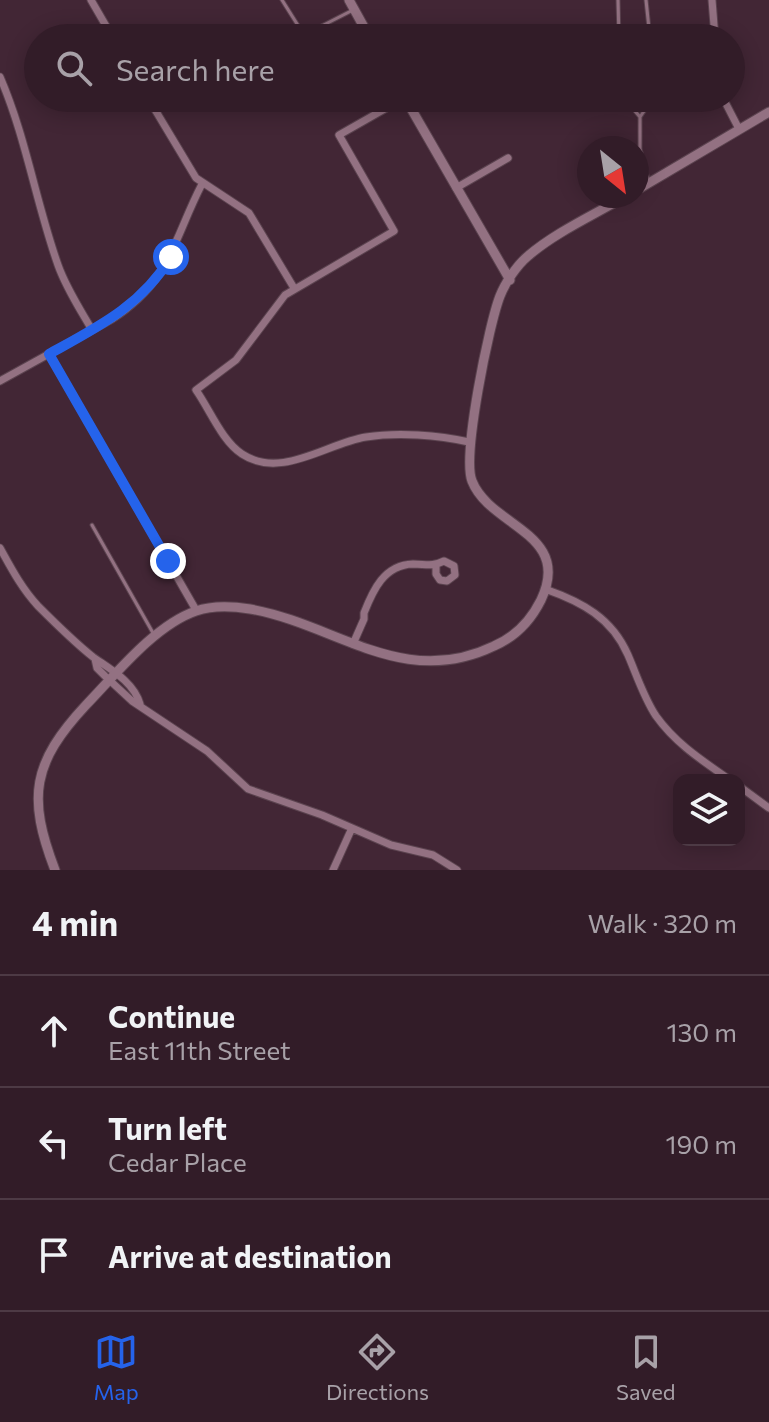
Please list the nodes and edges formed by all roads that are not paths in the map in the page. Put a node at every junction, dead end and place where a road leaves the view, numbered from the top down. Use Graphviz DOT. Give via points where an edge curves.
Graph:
graph roads {
  1 [pos="91,0"];
  2 [pos="282,0"];
  3 [pos="349,0"];
  4 [pos="618,0"];
  5 [pos="646,0"];
  6 [pos="712,0"];
  7 [pos="354,10"];
  8 [pos="105,24"];
  9 [pos="297,24"];
  10 [pos="326,24"];
  11 [pos="362,24"];
  12 [pos="619,24"];
  13 [pos="649,24"];
  14 [pos="714,24"];
  15 [pos="0,77"];
  16 [pos="156,112"];
  17 [pos="380,112"];
  18 [pos="413,112"];
  19 [pos="636,112"];
  20 [pos="643,112"];
  21 [pos="730,112"];
  22 [pos="769,112"];
  23 [pos="640,117"];
  24 [pos="739,129"];
  25 [pos="640,136"];
  26 [pos="508,158"];
  27 [pos="649,182"];
  28 [pos="202,184"];
  29 [pos="456,188"];
  30 [pos="606,208"];
  31 [pos="510,280"];
  32 [pos="294,288"];
  33 [pos="92,330"];
  34 [pos="49,354"];
  35 [pos="0,381"];
  36 [pos="469,442"];
  37 [pos="92,525"];
  38 [pos="0,548"];
  39 [pos="436,566"];
  40 [pos="545,589"];
  41 [pos="196,610"];
  42 [pos="155,637"];
  43 [pos="353,644"];
  44 [pos="113,677"];
  45 [pos="722,774"];
  46 [pos="745,790"];
  47 [pos="769,808"];
  48 [pos="352,828"];
  49 [pos="55,870"];
  50 [pos="333,870"];
  51 [pos="457,870"];
  1 -- 8 [label="street"];
  2 -- 9 [label="lane"];
  3 -- 7 [label="street"];
  4 -- 12 [label="lane"];
  5 -- 13 [label="lane"];
  6 -- 14 [label="street"];
  7 -- 10 [label="lane"];
  7 -- 11 [label="street"];
  15 -- 33 [label="street" via="57,264"];
  16 -- 28 [label="street"];
  17 -- 32 [label="street" via="339,135 394,231"];
  18 -- 29 [label="street"];
  19 -- 23 [label="lane"];
  20 -- 23 [label="lane"];
  21 -- 24 [label="street"];
  22 -- 24 [label="street"];
  23 -- 25 [label="lane"];
  24 -- 27 [label="street"];
  26 -- 29 [label="street"];
  28 -- 32 [label="street" via="249,213"];
  28 -- 33 [label="street" via="161,273 128,307"];
  29 -- 31 [label="street"];
  30 -- 31 [label="street" via="526,257"];
  31 -- 36 [label="street" via="500,295"];
  32 -- 36 [label="street" via="277,302 236,360 196,390 237,450 273,462 366,437"];
  33 -- 34 [label="street"];
  34 -- 35 [label="street"];
  34 -- 41 [label="street"];
  36 -- 40 [label="street" via="469,472 476,490 537,542 546,562"];
  37 -- 42 [label="lane"];
  38 -- 44 [label="street" via="38,605 104,662"];
  39 -- 43 [label="street" via="414,564 389,572 376,586"];
  40 -- 43 [label="street" via="531,617 515,633 478,653 408,660"];
  40 -- 45 [label="street" via="586,606 605,621 620,640 658,718 680,744"];
  41 -- 42 [label="street"];
  41 -- 43 [label="street" via="227,607 278,615"];
  42 -- 44 [label="street"];
  44 -- 48 [label="street" via="152,715 207,751 248,789"];
  44 -- 49 [label="street" via="64,729 42,771 38,813"];
  46 -- 47 [label="street"];
  48 -- 50 [label="street"];
  48 -- 51 [label="street" via="433,855"];
}
